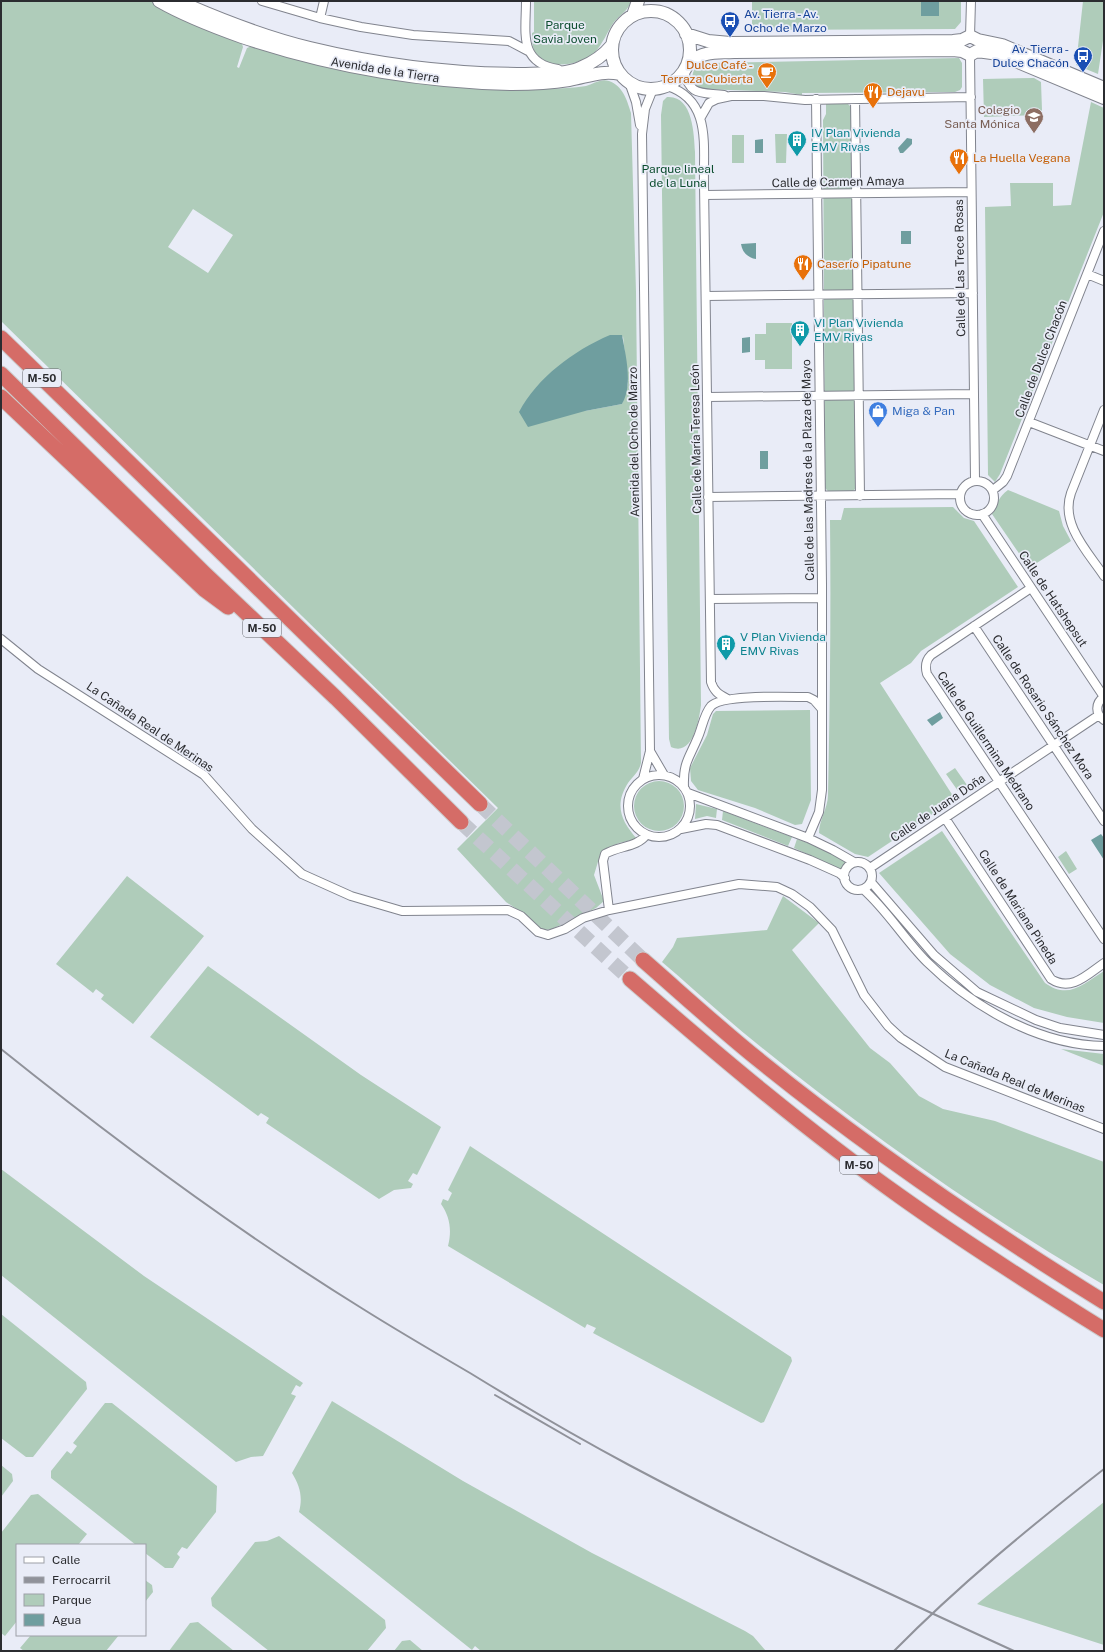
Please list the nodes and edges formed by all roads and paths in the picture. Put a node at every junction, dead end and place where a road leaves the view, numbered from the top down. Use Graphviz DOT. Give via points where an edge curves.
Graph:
graph roads {
  1 [pos="159,1"];
  2 [pos="178,1"];
  3 [pos="262,1"];
  4 [pos="324,1"];
  5 [pos="526,1"];
  6 [pos="638,1"];
  7 [pos="657,1"];
  8 [pos="971,1"];
  9 [pos="665,14"];
  10 [pos="633,15"];
  11 [pos="320,18"];
  12 [pos="526,28"];
  13 [pos="686,34"];
  14 [pos="509,41"];
  15 [pos="612,45"];
  16 [pos="970,45"];
  17 [pos="528,51"];
  18 [pos="686,66"];
  19 [pos="568,71"];
  20 [pos="620,74"];
  21 [pos="629,82"];
  22 [pos="667,86"];
  23 [pos="653,88"];
  24 [pos="1104,88"];
  25 [pos="731,96"];
  26 [pos="971,97"];
  27 [pos="1104,98"];
  28 [pos="816,99"];
  29 [pos="856,99"];
  30 [pos="701,117"];
  31 [pos="642,134"];
  32 [pos="971,192"];
  33 [pos="817,194"];
  34 [pos="857,194"];
  35 [pos="704,195"];
  36 [pos="1104,230"];
  37 [pos="1087,274"];
  38 [pos="1104,281"];
  39 [pos="972,293"];
  40 [pos="858,294"];
  41 [pos="818,295"];
  42 [pos="706,296"];
  43 [pos="1,338"];
  44 [pos="1,374"];
  45 [pos="974,394"];
  46 [pos="819,395"];
  47 [pos="859,395"];
  48 [pos="1,397"];
  49 [pos="707,397"];
  50 [pos="1104,410"];
  51 [pos="1029,422"];
  52 [pos="1090,446"];
  53 [pos="1104,452"];
  54 [pos="975,480"];
  55 [pos="993,490"];
  56 [pos="960,494"];
  57 [pos="820,496"];
  58 [pos="860,496"];
  59 [pos="708,497"];
  60 [pos="982,514"];
  61 [pos="1104,576"];
  62 [pos="1031,588"];
  63 [pos="822,598"];
  64 [pos="710,599"];
  65 [pos="974,626"];
  66 [pos="1,639"];
  67 [pos="284,649"];
  68 [pos="822,687"];
  69 [pos="808,697"];
  70 [pos="1104,697"];
  71 [pos="726,698"];
  72 [pos="821,708"];
  73 [pos="1101,718"];
  74 [pos="1054,745"];
  75 [pos="650,751"];
  76 [pos="664,775"];
  77 [pos="643,780"];
  78 [pos="999,782"];
  79 [pos="686,790"];
  80 [pos="480,804"];
  81 [pos="945,818"];
  82 [pos="1104,821"];
  83 [pos="461,822"];
  84 [pos="681,829"];
  85 [pos="646,835"];
  86 [pos="808,838"];
  87 [pos="854,862"];
  88 [pos="870,868"];
  89 [pos="844,878"];
  90 [pos="871,882"];
  91 [pos="863,889"];
  92 [pos="609,910"];
  93 [pos="1104,939"];
  94 [pos="643,960"];
  95 [pos="1104,963"];
  96 [pos="630,979"];
  97 [pos="1104,1035"];
  98 [pos="1104,1046"];
  99 [pos="1104,1129"];
  100 [pos="1104,1302"];
  101 [pos="1104,1330"];
  1 -- 20 [label="street, Avenida de la Tierra" via="191,17 267,45 382,72 513,84 557,82 603,72"];
  2 -- 19 [label="street, Avenida de la Tierra" via="225,21 309,48 383,63 481,73"];
  3 -- 11 [label="street"];
  4 -- 11 [label="street"];
  5 -- 12 [label="street"];
  6 -- 10 [label="street"];
  7 -- 9 [label="street"];
  8 -- 16 [label="street, Calle de Las Trece Rosas"];
  9 -- 10 [label="street" via="649,11"];
  9 -- 13 [label="street" via="678,22"];
  10 -- 15 [label="street" via="621,25"];
  11 -- 14 [label="street" via="413,34"];
  12 -- 14 [label="street" via="519,39"];
  12 -- 17 [label="street"];
  13 -- 16 [label="street" via="708,41 730,43"];
  13 -- 18 [label="street" via="690,48"];
  14 -- 17 [label="street"];
  15 -- 19 [label="street, Avenida de la Tierra" via="594,60"];
  15 -- 20 [label="street" via="613,60"];
  16 -- 18 [label="street" via="708,53 700,54"];
  16 -- 24 [label="street" via="1002,45"];
  16 -- 26 [label="street, Calle de Las Trece Rosas"];
  16 -- 27 [label="street" via="999,54"];
  17 -- 19 [label="street" via="540,64"];
  18 -- 22 [label="street" via="677,79"];
  18 -- 25 [label="street" via="686,80 694,91"];
  20 -- 21 [label="street"];
  21 -- 23 [label="street" via="641,88"];
  21 -- 31 [label="street, Avenida del Ocho de Marzo"];
  22 -- 23 [label="street"];
  22 -- 30 [label="street" via="680,90 688,97"];
  23 -- 31 [label="street, Avenida del Ocho de Marzo" via="645,109"];
  25 -- 28 [label="street"];
  25 -- 30 [label="street" via="709,103"];
  26 -- 29 [label="street"];
  26 -- 32 [label="street, Calle de Las Trece Rosas"];
  28 -- 29 [label="street"];
  28 -- 33 [label="street, Calle de las Madres de la Plaza de Mayo"];
  29 -- 34 [label="street"];
  30 -- 35 [label="street, Calle de María Teresa León"];
  31 -- 75 [label="street, Avenida del Ocho de Marzo"];
  32 -- 34 [label="street, Calle de Carmen Amaya"];
  32 -- 39 [label="street, Calle de Las Trece Rosas"];
  33 -- 34 [label="street, Calle de Carmen Amaya"];
  33 -- 35 [label="street, Calle de Carmen Amaya"];
  33 -- 41 [label="street, Calle de las Madres de la Plaza de Mayo"];
  34 -- 40 [label="street"];
  35 -- 42 [label="street, Calle de María Teresa León"];
  36 -- 37 [label="street, Calle de Dulce Chacón"];
  37 -- 38 [label="street"];
  37 -- 51 [label="street, Calle de Dulce Chacón"];
  39 -- 40 [label="street"];
  39 -- 45 [label="street, Calle de Las Trece Rosas"];
  40 -- 41 [label="street"];
  40 -- 47 [label="street"];
  41 -- 42 [label="street"];
  41 -- 46 [label="street, Calle de las Madres de la Plaza de Mayo"];
  42 -- 49 [label="street, Calle de María Teresa León"];
  43 -- 80 [label="highway, M-50"];
  44 -- 67 [label="highway, M-50"];
  45 -- 47 [label="street"];
  45 -- 54 [label="street, Calle de Las Trece Rosas"];
  46 -- 47 [label="street"];
  46 -- 49 [label="street"];
  46 -- 57 [label="street, Calle de las Madres de la Plaza de Mayo"];
  47 -- 58 [label="street"];
  48 -- 67 [label="highway" via="205,590"];
  49 -- 59 [label="street, Calle de María Teresa León"];
  50 -- 52 [label="street"];
  51 -- 52 [label="street"];
  51 -- 55 [label="street, Calle de Dulce Chacón" via="1004,482"];
  52 -- 53 [label="street"];
  52 -- 61 [label="street" via="1069,498 1068,513 1072,526"];
  54 -- 55 [label="street" via="986,482"];
  54 -- 56 [label="street" via="965,485"];
  55 -- 60 [label="street" via="991,507"];
  56 -- 58 [label="street"];
  56 -- 60 [label="street" via="964,509 972,514"];
  57 -- 58 [label="street"];
  57 -- 59 [label="street"];
  57 -- 63 [label="street, Calle de las Madres de la Plaza de Mayo"];
  59 -- 64 [label="street, Calle de María Teresa León"];
  60 -- 62 [label="street, Calle de Hatshepsut"];
  62 -- 65 [label="street, Calle de Guillermina Medrano"];
  62 -- 70 [label="street, Calle de Hatshepsut"];
  63 -- 64 [label="street"];
  63 -- 68 [label="street, Calle de las Madres de la Plaza de Mayo"];
  64 -- 71 [label="street, Calle de María Teresa León" via="711,682 713,689"];
  65 -- 74 [label="street, Calle de Rosario Sánchez Mora"];
  65 -- 78 [label="street, Calle de Guillermina Medrano" via="930,656 925,669"];
  66 -- 92 [label="street, La Cañada Real de Merinas" via="38,669 204,775 252,829 302,874 351,896 402,911 508,910 521,916 538,932 548,935 565,929 583,918"];
  67 -- 83 [label="highway, M-50"];
  68 -- 69 [label="street" via="819,692"];
  68 -- 72 [label="street, Calle de las Madres de la Plaza de Mayo"];
  69 -- 71 [label="street"];
  69 -- 72 [label="street"];
  70 -- 73 [label="street" via="1097,707"];
  71 -- 79 [label="street" via="709,708 700,734 685,763"];
  72 -- 86 [label="street, Calle de las Madres de la Plaza de Mayo" via="822,801"];
  73 -- 74 [label="street, Calle de Juana Doña"];
  74 -- 78 [label="street, Calle de Juana Doña"];
  74 -- 82 [label="street, Calle de Rosario Sánchez Mora"];
  75 -- 76 [label="street, Avenida del Ocho de Marzo"];
  75 -- 77 [label="street, Avenida del Ocho de Marzo"];
  76 -- 77 [label="street" via="654,775"];
  76 -- 79 [label="street" via="673,778"];
  77 -- 85 [label="street" via="631,793 628,807 631,820"];
  78 -- 81 [label="street, Calle de Juana Doña"];
  78 -- 93 [label="street, Calle de Guillermina Medrano"];
  79 -- 84 [label="street" via="691,805"];
  79 -- 86 [label="street"];
  81 -- 88 [label="street, Calle de Juana Doña"];
  81 -- 95 [label="street, Calle de Mariana Pineda" via="1051,979 1058,984 1068,985"];
  84 -- 85 [label="street" via="665,838"];
  84 -- 89 [label="street" via="706,824 717,825 810,860 839,873"];
  85 -- 92 [label="street" via="642,841 605,854 603,861"];
  86 -- 87 [label="street"];
  87 -- 88 [label="street" via="863,862"];
  87 -- 89 [label="street" via="846,869"];
  88 -- 90 [label="street"];
  89 -- 91 [label="street" via="854,889"];
  90 -- 91 [label="street"];
  90 -- 97 [label="street" via="934,955 977,992 1036,1020"];
  91 -- 98 [label="street" via="927,962 971,999 1001,1018 1033,1031 1075,1042"];
  92 -- 99 [label="street, La Cañada Real de Merinas" via="739,884 778,888 792,894 810,907 832,930 864,995 888,1026 901,1038 945,1067"];
  94 -- 100 [label="highway, M-50" via="759,1061 914,1178"];
  96 -- 101 [label="highway, M-50" via="745,1078 900,1197 991,1260"];
}
